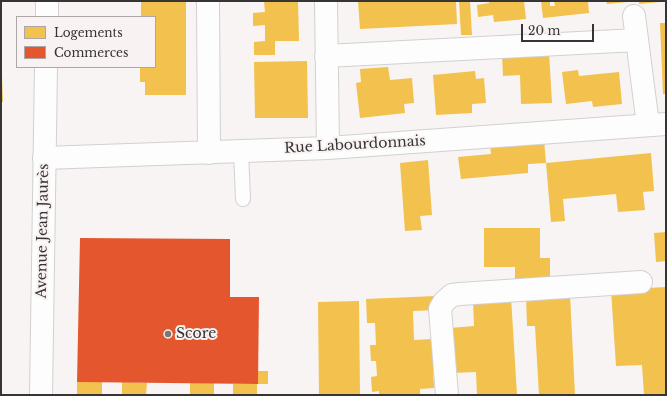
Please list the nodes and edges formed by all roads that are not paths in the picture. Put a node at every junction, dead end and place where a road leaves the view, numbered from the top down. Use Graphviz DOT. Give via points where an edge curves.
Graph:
graph roads {
  1 [pos="47,1"];
  2 [pos="208,1"];
  3 [pos="326,1"];
  4 [pos="47,16"];
  5 [pos="634,16"];
  6 [pos="637,40"];
  7 [pos="326,56"];
  8 [pos="46,68"];
  9 [pos="657,125"];
  10 [pos="328,148"];
  11 [pos="242,151"];
  12 [pos="209,153"];
  13 [pos="44,158"];
  14 [pos="243,199"];
  15 [pos="641,282"];
  16 [pos="41,395"];
  17 [pos="447,395"];
  1 -- 4 [label="street"];
  2 -- 12 [label="street"];
  3 -- 7 [label="street"];
  5 -- 6 [label="street"];
  6 -- 7 [label="street"];
  6 -- 9 [label="street"];
  7 -- 10 [label="street"];
  8 -- 13 [label="street, Avenue Jean Jaurès"];
  9 -- 10 [label="street, Rue Labourdonnais"];
  10 -- 11 [label="street, Rue Labourdonnais"];
  11 -- 12 [label="street, Rue Labourdonnais"];
  11 -- 14 [label="lane"];
  12 -- 13 [label="street, Rue Labourdonnais"];
  13 -- 16 [label="street, Avenue Jean Jaurès"];
  15 -- 17 [label="street" via="452,295 440,309"];
}
